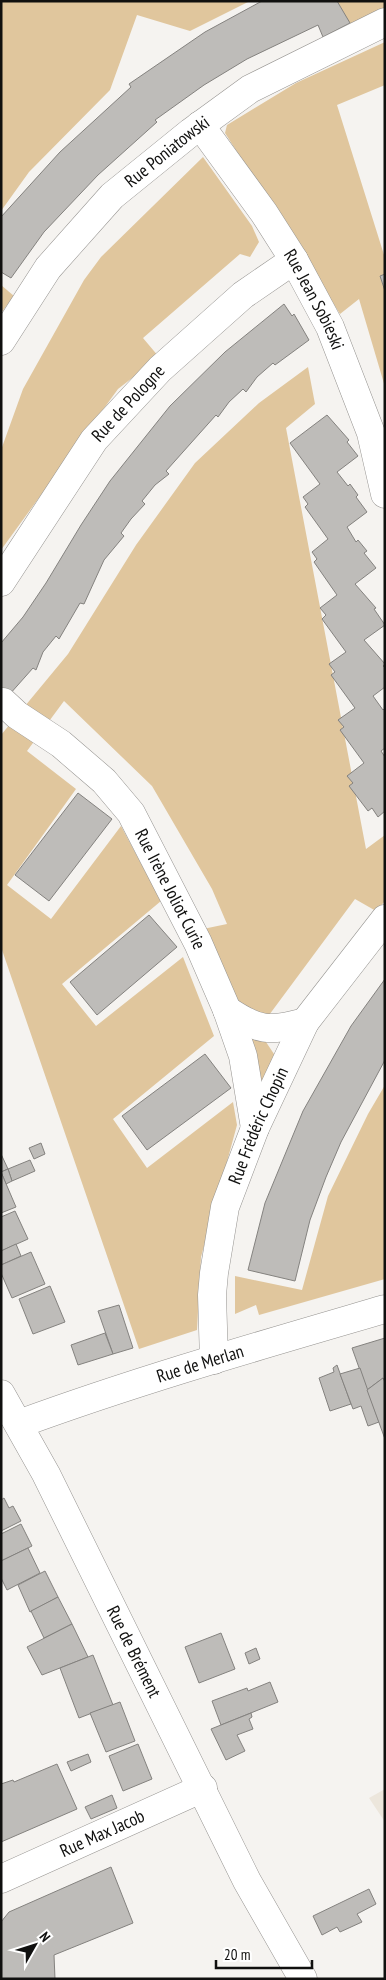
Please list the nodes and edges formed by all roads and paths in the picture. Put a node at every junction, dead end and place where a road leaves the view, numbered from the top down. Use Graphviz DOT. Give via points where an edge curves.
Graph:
graph roads {
  1 [pos="385,22"];
  2 [pos="200,125"];
  3 [pos="294,260"];
  4 [pos="1,341"];
  5 [pos="385,494"];
  6 [pos="1,582"];
  7 [pos="3,702"];
  8 [pos="385,920"];
  9 [pos="227,1010"];
  10 [pos="305,1022"];
  11 [pos="255,1128"];
  12 [pos="385,1309"];
  13 [pos="214,1360"];
  14 [pos="1,1370"];
  15 [pos="1,1394"];
  16 [pos="19,1424"];
  17 [pos="203,1788"];
  18 [pos="1,1879"];
  19 [pos="247,1881"];
  20 [pos="282,1979"];
  21 [pos="304,1979"];
  1 -- 2 [label="street, Rue Poniatowski" via="250,89"];
  2 -- 3 [label="street, Rue Jean Sobieski"];
  2 -- 4 [label="street, Rue Poniatowski" via="112,196 48,268"];
  3 -- 5 [label="street, Rue Jean Sobieski" via="330,327 371,433"];
  3 -- 6 [label="street, Rue de Pologne" via="243,295 160,369 94,440"];
  7 -- 9 [label="street, Rue Irène Joliot Curie" via="61,744 104,781 131,813 198,943"];
  8 -- 10 [label="street, Rue Frédéric Chopin"];
  9 -- 10 [label="street" via="259,1028 281,1028"];
  9 -- 11 [label="street, Rue Irène Joliot Curie" via="243,1056"];
  10 -- 11 [label="street, Rue Frédéric Chopin"];
  11 -- 13 [label="street, Rue Frédéric Chopin" via="225,1207 212,1295"];
  12 -- 13 [label="street, Rue de Merlan"];
  13 -- 16 [label="street, Rue de Merlan"];
  14 -- 16 [label="street, Rue de Brément"];
  15 -- 16 [label="street, Rue de Brément"];
  16 -- 17 [label="street, Rue de Brément"];
  17 -- 18 [label="street, Rue Max Jacob"];
  17 -- 19 [label="street, Rue de Brément"];
  19 -- 20 [label="street, Rue de Brément"];
  19 -- 21 [label="street, Rue de Brément"];
}
